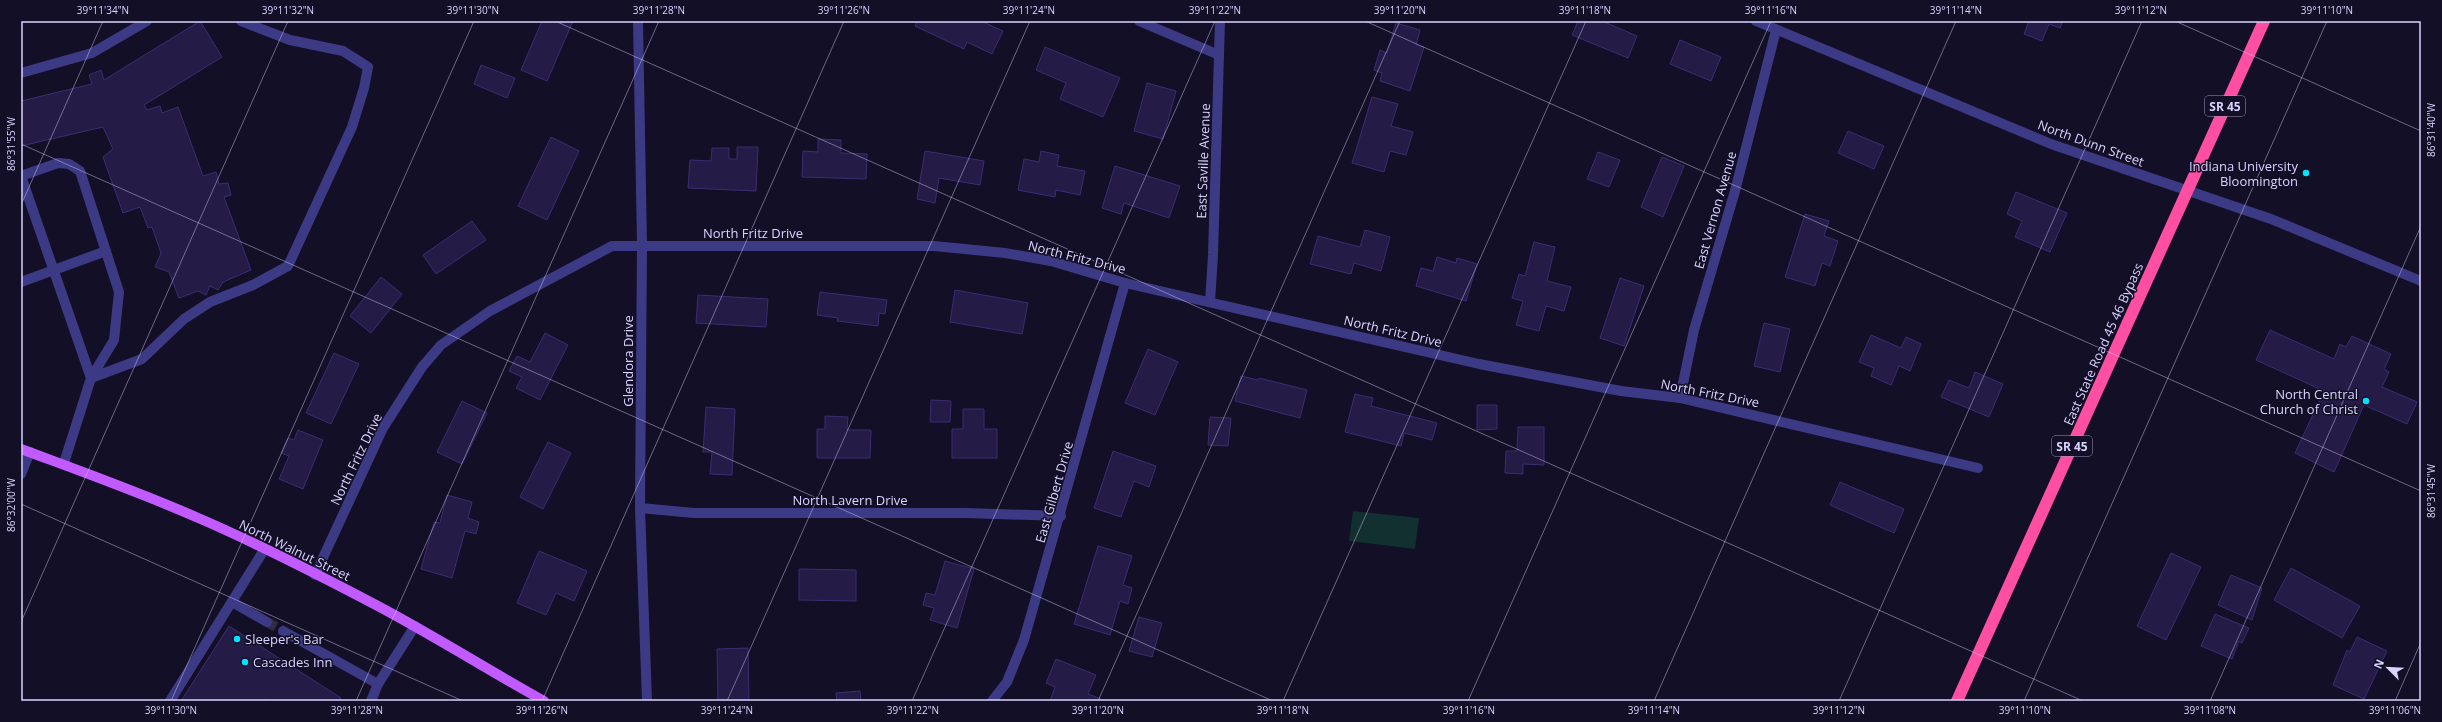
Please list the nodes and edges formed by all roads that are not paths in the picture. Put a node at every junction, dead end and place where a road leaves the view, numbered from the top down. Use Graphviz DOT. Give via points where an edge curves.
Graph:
graph roads {
  1 [pos="148,21"];
  2 [pos="241,21"];
  3 [pos="638,21"];
  4 [pos="1139,21"];
  5 [pos="1220,21"];
  6 [pos="1756,21"];
  7 [pos="2264,21"];
  8 [pos="1776,30"];
  9 [pos="1219,55"];
  10 [pos="21,73"];
  11 [pos="21,176"];
  12 [pos="2187,191"];
  13 [pos="642,245"];
  14 [pos="106,251"];
  15 [pos="54,270"];
  16 [pos="2421,281"];
  17 [pos="21,282"];
  18 [pos="1125,283"];
  19 [pos="1210,302"];
  20 [pos="91,378"];
  21 [pos="1680,398"];
  22 [pos="25,451"];
  23 [pos="64,464"];
  24 [pos="1978,468"];
  25 [pos="21,474"];
  26 [pos="640,508"];
  27 [pos="1061,516"];
  28 [pos="264,550"];
  29 [pos="315,575"];
  30 [pos="232,602"];
  31 [pos="267,622"];
  32 [pos="415,626"];
  33 [pos="283,631"];
  34 [pos="378,684"];
  35 [pos="170,701"];
  36 [pos="371,701"];
  37 [pos="544,701"];
  38 [pos="647,701"];
  39 [pos="992,701"];
  40 [pos="1957,701"];
  1 -- 10 [label="street" via="92,53"];
  2 -- 20 [label="street" via="290,40 343,51 368,67 352,127 288,266 253,285 210,302 184,319 142,359"];
  3 -- 13 [label="street, Glendora Drive"];
  4 -- 9 [label="street"];
  5 -- 9 [label="street, East Saville Avenue"];
  6 -- 8 [label="street, North Dunn Street"];
  7 -- 12 [label="highway, East State Road 45 46 Bypass / SR 45"];
  8 -- 12 [label="street, North Dunn Street" via="2051,144"];
  8 -- 21 [label="street, East Vernon Avenue" via="1735,191 1694,330"];
  9 -- 19 [label="street, East Saville Avenue"];
  11 -- 14 [label="street" via="58,163 69,164 80,171"];
  11 -- 15 [label="street"];
  12 -- 16 [label="street, North Dunn Street" via="2271,219"];
  12 -- 40 [label="highway, East State Road 45 46 Bypass / SR 45"];
  13 -- 18 [label="street, North Fritz Drive" via="934,246 973,249 1051,261"];
  13 -- 26 [label="street, Glendora Drive"];
  13 -- 29 [label="street, North Fritz Drive" via="612,246 583,260 490,310 441,345 422,367 383,428"];
  14 -- 15 [label="street"];
  14 -- 20 [label="street" via="119,292 114,340"];
  15 -- 17 [label="street"];
  15 -- 20 [label="street"];
  18 -- 19 [label="street, North Fritz Drive"];
  18 -- 27 [label="street, East Gilbert Drive"];
  19 -- 21 [label="street, North Fritz Drive" via="1479,364 1621,391"];
  20 -- 23 [label="street"];
  21 -- 24 [label="street, North Fritz Drive"];
  22 -- 23 [label="main road, North Walnut Street"];
  22 -- 25 [label="street"];
  23 -- 28 [label="main road, North Walnut Street" via="197,517"];
  26 -- 27 [label="street, North Lavern Drive" via="694,513 966,513"];
  26 -- 38 [label="street, Glendora Drive"];
  27 -- 39 [label="street, East Gilbert Drive" via="1016,663 1007,682"];
  28 -- 29 [label="main road, North Walnut Street"];
  28 -- 30 [label="street"];
  29 -- 32 [label="main road, North Walnut Street"];
  30 -- 31 [label="street"];
  30 -- 35 [label="street"];
  32 -- 34 [label="street"];
  32 -- 37 [label="main road, North Walnut Street"];
  33 -- 34 [label="street"];
  34 -- 36 [label="street"];
}
